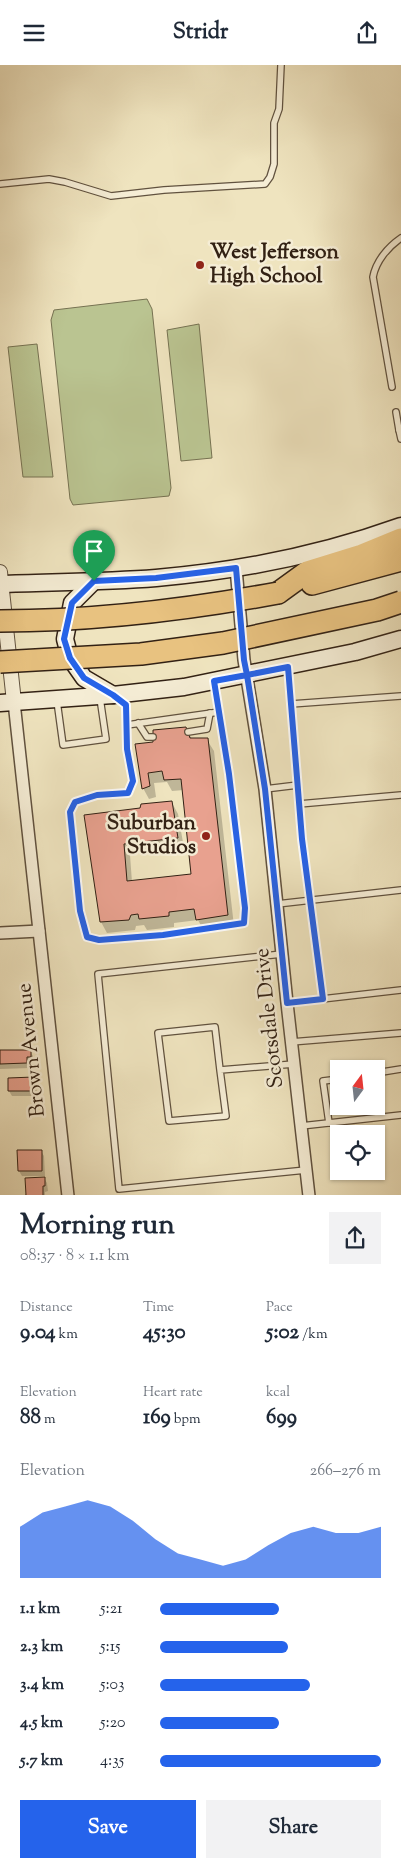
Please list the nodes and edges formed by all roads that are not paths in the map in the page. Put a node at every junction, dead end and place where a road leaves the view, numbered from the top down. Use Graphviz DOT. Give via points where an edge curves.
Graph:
graph roads {
  1 [pos="281,65"];
  2 [pos="0,184"];
  3 [pos="401,238"];
  4 [pos="392,387"];
  5 [pos="396,412"];
  6 [pos="400,430"];
  7 [pos="401,439"];
  8 [pos="401,527"];
  9 [pos="401,539"];
  10 [pos="401,560"];
  11 [pos="236,568"];
  12 [pos="0,580"];
  13 [pos="94,581"];
  14 [pos="278,593"];
  15 [pos="401,602"];
  16 [pos="0,621"];
  17 [pos="401,639"];
  18 [pos="0,662"];
  19 [pos="288,667"];
  20 [pos="247,675"];
  21 [pos="214,681"];
  22 [pos="107,695"];
  23 [pos="401,696"];
  24 [pos="56,699"];
  25 [pos="7,703"];
  26 [pos="291,704"];
  27 [pos="219,712"];
  28 [pos="210,713"];
  29 [pos="138,723"];
  30 [pos="127,725"];
  31 [pos="188,732"];
  32 [pos="153,737"];
  33 [pos="298,785"];
  34 [pos="265,789"];
  35 [pos="401,795"];
  36 [pos="299,804"];
  37 [pos="401,890"];
  38 [pos="310,900"];
  39 [pos="277,903"];
  40 [pos="39,931"];
  41 [pos="0,933"];
  42 [pos="282,954"];
  43 [pos="401,990"];
  44 [pos="323,999"];
  45 [pos="287,1003"];
  46 [pos="401,1033"];
  47 [pos="291,1042"];
  48 [pos="294,1064"];
  49 [pos="220,1069"];
  50 [pos="401,1069"];
  51 [pos="385,1072"];
  52 [pos="330,1080"];
  53 [pos="401,1115"];
  54 [pos="329,1123"];
  55 [pos="301,1126"];
  56 [pos="306,1170"];
  57 [pos="68,1195"];
  58 [pos="309,1195"];
  1 -- 2 [label="lane" via="279,109 274,123 274,164 265,184 111,196 48,179"];
  3 -- 4 [label="lane" via="388,248 373,277"];
  5 -- 6 [label="lane"];
  6 -- 7 [label="lane"];
  8 -- 11 [label="main road" via="305,554"];
  9 -- 14 [label="highway" via="307,572"];
  10 -- 14 [label="highway"];
  11 -- 13 [label="main road" via="156,578"];
  11 -- 20 [label="street, Scotsdale Drive"];
  12 -- 13 [label="main road"];
  12 -- 25 [label="street, Brown Avenue"];
  13 -- 22 [label="main road" via="72,603 64,639 70,658 84,678"];
  14 -- 16 [label="highway, bridge" via="160,612"];
  15 -- 18 [label="highway, bridge" via="223,643 141,654"];
  17 -- 19 [label="main road"];
  19 -- 20 [label="main road"];
  19 -- 26 [label="lane"];
  20 -- 21 [label="main road"];
  20 -- 34 [label="street, Scotsdale Drive"];
  21 -- 22 [label="main road"];
  21 -- 27 [label="lane"];
  22 -- 24 [label="main road"];
  22 -- 24 [label="lane" via="106,739 63,745"];
  22 -- 30 [label="lane" via="126,705"];
  23 -- 26 [label="lane"];
  24 -- 25 [label="main road"];
  25 -- 40 [label="street, Brown Avenue"];
  26 -- 33 [label="lane"];
  27 -- 28 [label="lane"];
  27 -- 30 [label="lane" via="245,908 244,923 99,940 87,937 80,911 70,812 75,802 97,795 128,793 133,781 127,749"];
  28 -- 29 [label="lane"];
  28 -- 31 [label="lane" via="207,729"];
  29 -- 30 [label="lane"];
  29 -- 32 [label="lane" via="148,737"];
  33 -- 34 [label="lane"];
  33 -- 36 [label="lane"];
  34 -- 39 [label="street, Scotsdale Drive"];
  35 -- 36 [label="lane"];
  36 -- 38 [label="lane"];
  37 -- 38 [label="lane"];
  38 -- 39 [label="lane"];
  38 -- 44 [label="lane"];
  39 -- 42 [label="street, Scotsdale Drive"];
  40 -- 41 [label="street"];
  40 -- 57 [label="street, Brown Avenue"];
  42 -- 45 [label="street, Scotsdale Drive"];
  42 -- 56 [label="lane" via="98,975 119,1189"];
  43 -- 44 [label="lane"];
  44 -- 45 [label="lane"];
  45 -- 47 [label="street, Scotsdale Drive"];
  46 -- 47 [label="lane"];
  47 -- 48 [label="street, Scotsdale Drive"];
  48 -- 49 [label="lane"];
  48 -- 55 [label="street, Scotsdale Drive"];
  49 -- 49 [label="lane" via="215,1027 158,1033 169,1121 226,1116"];
  50 -- 51 [label="lane"];
  52 -- 54 [label="lane" via="323,1081"];
  53 -- 54 [label="lane"];
  54 -- 55 [label="lane"];
  55 -- 56 [label="street, Scotsdale Drive"];
  56 -- 58 [label="street, Scotsdale Drive"];
}
